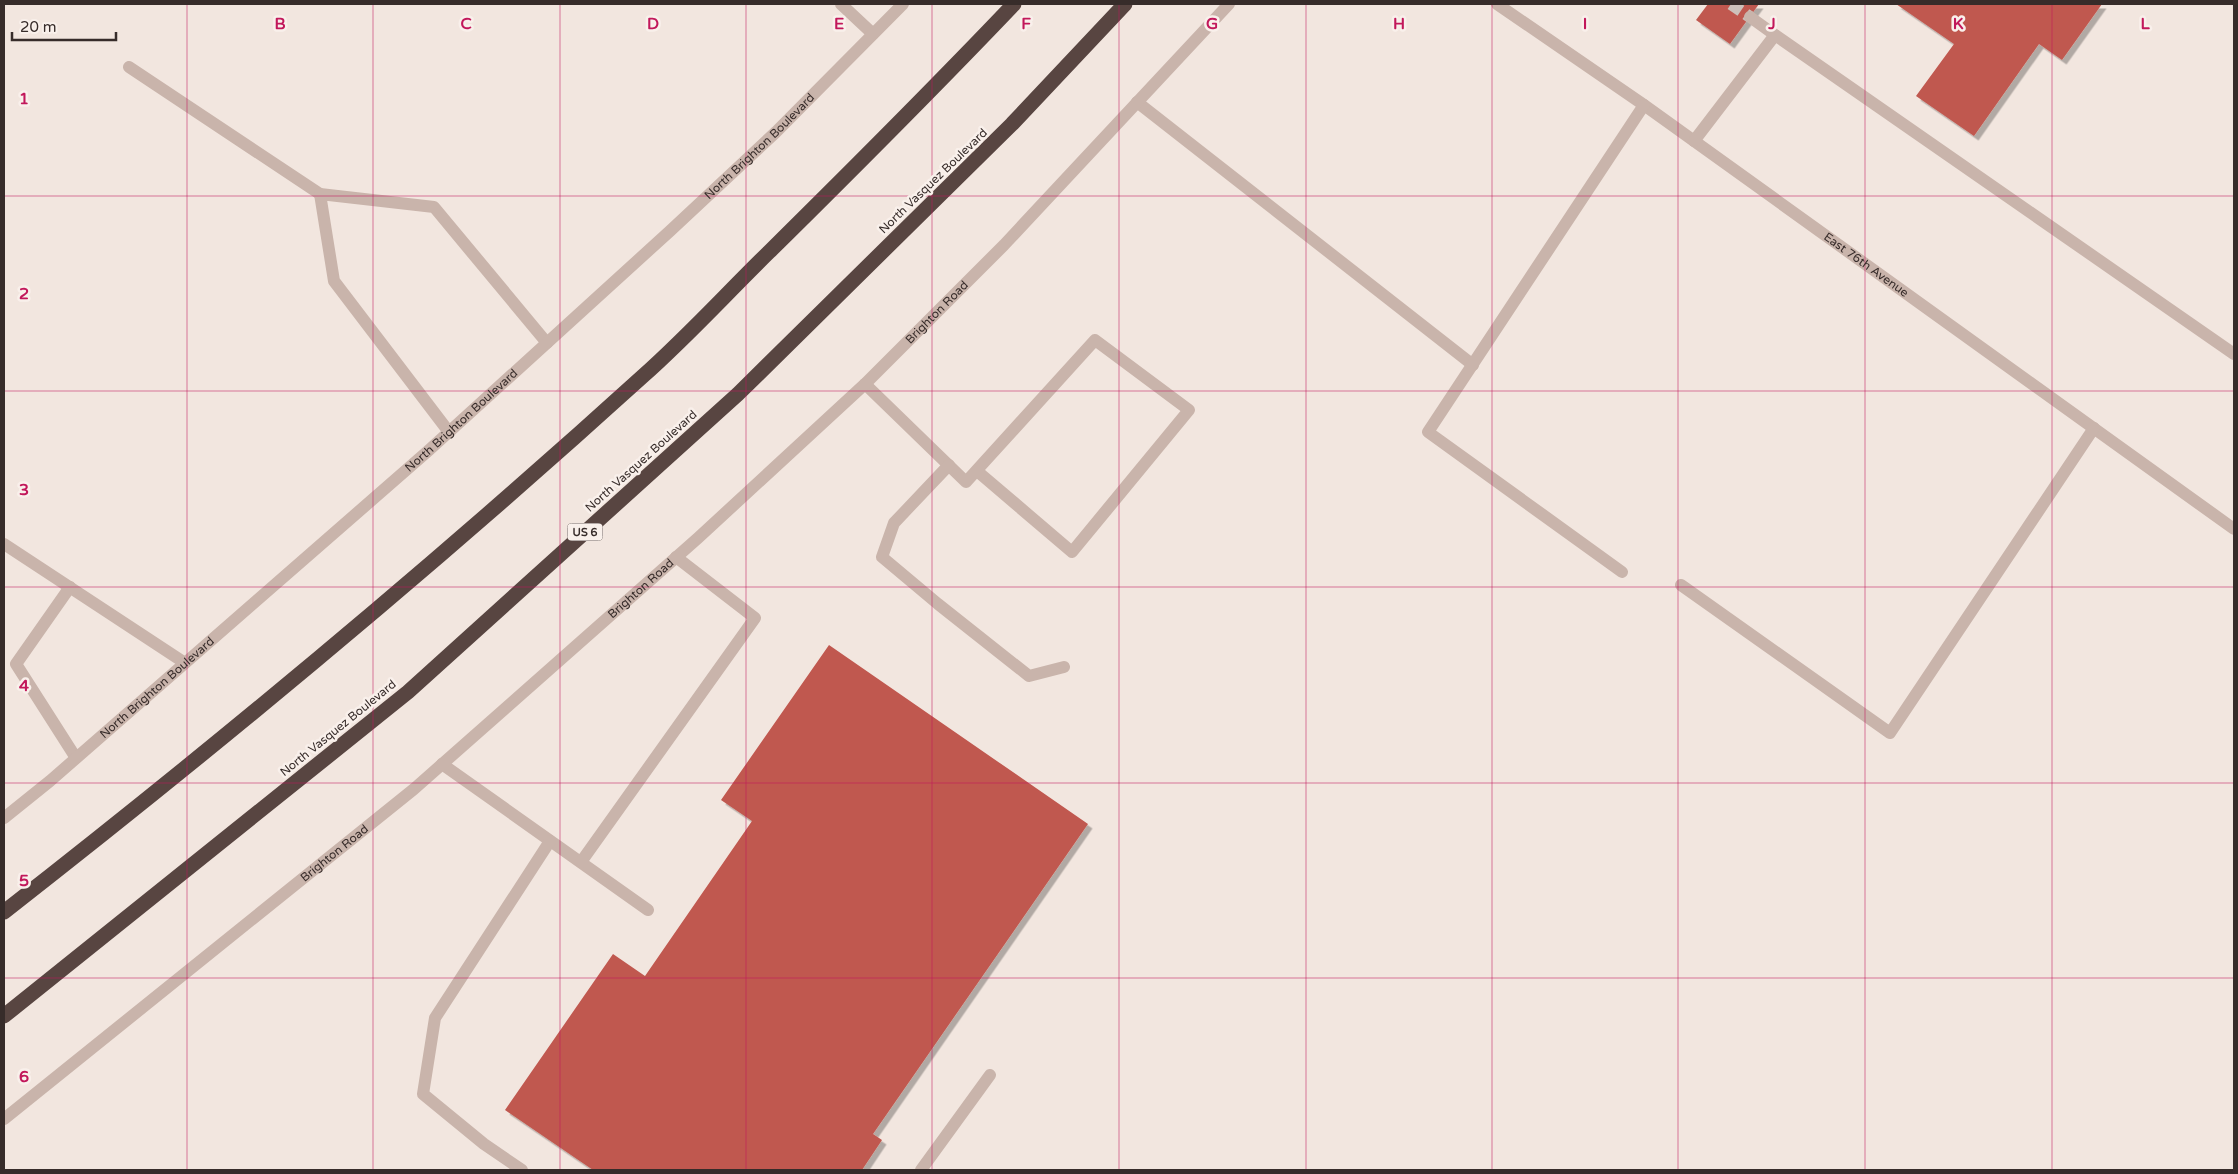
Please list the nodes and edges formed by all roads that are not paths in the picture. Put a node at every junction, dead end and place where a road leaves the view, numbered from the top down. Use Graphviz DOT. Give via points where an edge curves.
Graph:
graph roads {
  1 [pos="841,4"];
  2 [pos="903,4"];
  3 [pos="1014,4"];
  4 [pos="1125,4"];
  5 [pos="1228,4"];
  6 [pos="1497,4"];
  7 [pos="1750,16"];
  8 [pos="873,34"];
  9 [pos="1775,35"];
  10 [pos="129,67"];
  11 [pos="1137,102"];
  12 [pos="1644,105"];
  13 [pos="1694,141"];
  14 [pos="320,194"];
  15 [pos="547,343"];
  16 [pos="2234,354"];
  17 [pos="1473,365"];
  18 [pos="865,384"];
  19 [pos="2094,428"];
  20 [pos="449,432"];
  21 [pos="949,465"];
  22 [pos="977,471"];
  23 [pos="2234,529"];
  24 [pos="4,544"];
  25 [pos="676,557"];
  26 [pos="1622,572"];
  27 [pos="1681,585"];
  28 [pos="70,587"];
  29 [pos="185,663"];
  30 [pos="1064,667"];
  31 [pos="76,758"];
  32 [pos="442,764"];
  33 [pos="4,818"];
  34 [pos="550,841"];
  35 [pos="581,862"];
  36 [pos="648,910"];
  37 [pos="4,912"];
  38 [pos="4,1016"];
  39 [pos="990,1075"];
  40 [pos="4,1119"];
  41 [pos="522,1170"];
  42 [pos="921,1170"];
  1 -- 8 [label="street"];
  2 -- 8 [label="street, North Brighton Boulevard"];
  3 -- 37 [label="highway" via="925,98 646,374 313,664"];
  4 -- 38 [label="highway, North Vasquez Boulevard / US 6" via="1012,124 709,420 408,692"];
  5 -- 11 [label="street, Brighton Road"];
  6 -- 12 [label="street, East 76th Avenue"];
  7 -- 9 [label="street"];
  8 -- 15 [label="street, North Brighton Boulevard" via="776,132"];
  9 -- 13 [label="street"];
  9 -- 16 [label="street"];
  10 -- 14 [label="street"];
  11 -- 17 [label="street"];
  11 -- 18 [label="street, Brighton Road" via="1004,245"];
  12 -- 13 [label="street, East 76th Avenue"];
  12 -- 17 [label="street"];
  13 -- 19 [label="street, East 76th Avenue"];
  14 -- 15 [label="street" via="434,208"];
  14 -- 20 [label="street" via="334,281"];
  15 -- 20 [label="street, North Brighton Boulevard"];
  17 -- 26 [label="street" via="1428,432"];
  18 -- 21 [label="street"];
  18 -- 25 [label="street, Brighton Road"];
  19 -- 23 [label="street, East 76th Avenue"];
  19 -- 27 [label="street" via="1890,733"];
  20 -- 29 [label="street, North Brighton Boulevard"];
  21 -- 22 [label="street" via="966,482"];
  21 -- 30 [label="street" via="894,523 882,557 1030,676"];
  22 -- 22 [label="street" via="1095,340 1189,410 1072,552"];
  24 -- 28 [label="street"];
  25 -- 32 [label="street, Brighton Road"];
  25 -- 35 [label="street" via="754,618"];
  28 -- 29 [label="street"];
  28 -- 31 [label="street" via="16,664"];
  29 -- 31 [label="street, North Brighton Boulevard"];
  31 -- 33 [label="street, North Brighton Boulevard"];
  32 -- 34 [label="street"];
  32 -- 40 [label="street, Brighton Road"];
  34 -- 35 [label="street"];
  34 -- 41 [label="street" via="435,1018 423,1094 484,1144"];
  35 -- 36 [label="street"];
  39 -- 42 [label="street"];
}
